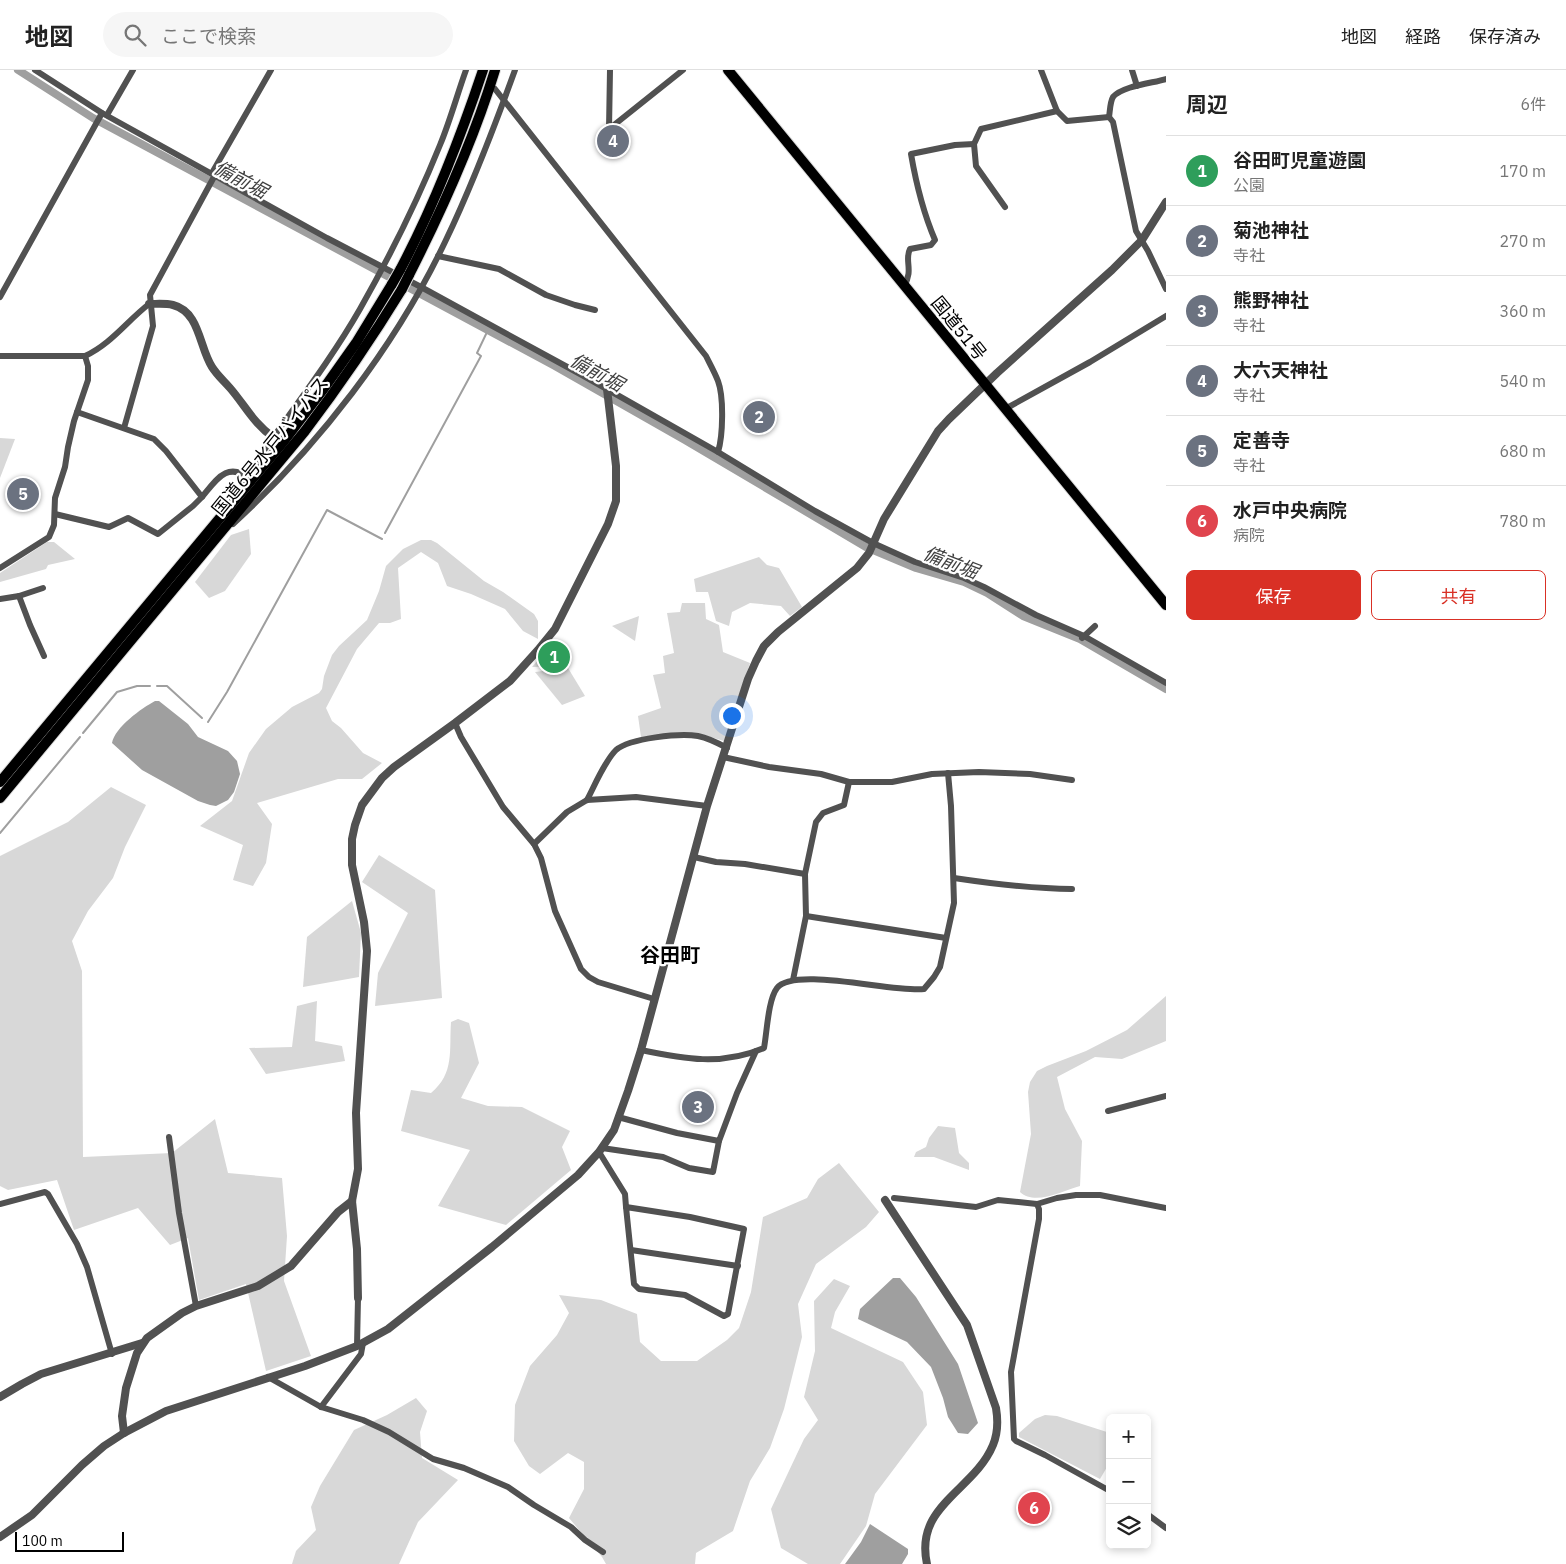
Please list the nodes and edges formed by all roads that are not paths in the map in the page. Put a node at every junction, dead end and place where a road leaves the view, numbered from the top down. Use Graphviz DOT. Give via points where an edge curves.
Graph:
graph roads {
  1 [pos="35,70"];
  2 [pos="133,70"];
  3 [pos="271,70"];
  4 [pos="466,70"];
  5 [pos="483,70"];
  6 [pos="495,70"];
  7 [pos="515,70"];
  8 [pos="610,70"];
  9 [pos="683,70"];
  10 [pos="728,70"];
  11 [pos="1041,70"];
  12 [pos="1132,70"];
  13 [pos="1166,78"];
  14 [pos="1137,86"];
  15 [pos="495,89"];
  16 [pos="504,100"];
  17 [pos="1057,111"];
  18 [pos="103,115"];
  19 [pos="1109,117"];
  20 [pos="974,144"];
  21 [pos="213,177"];
  22 [pos="1166,202"];
  23 [pos="1005,207"];
  24 [pos="1142,240"];
  25 [pos="438,256"];
  26 [pos="381,271"];
  27 [pos="404,273"];
  28 [pos="904,286"];
  29 [pos="1166,289"];
  30 [pos="419,291"];
  31 [pos="0,297"];
  32 [pos="150,304"];
  33 [pos="595,310"];
  34 [pos="1166,316"];
  35 [pos="0,356"];
  36 [pos="85,356"];
  37 [pos="985,385"];
  38 [pos="607,395"];
  39 [pos="1005,409"];
  40 [pos="77,412"];
  41 [pos="124,428"];
  42 [pos="273,437"];
  43 [pos="718,452"];
  44 [pos="251,479"];
  45 [pos="202,497"];
  46 [pos="55,514"];
  47 [pos="214,542"];
  48 [pos="871,547"];
  49 [pos="0,568"];
  50 [pos="44,588"];
  51 [pos="19,596"];
  52 [pos="0,599"];
  53 [pos="1166,605"];
  54 [pos="1095,626"];
  55 [pos="1083,637"];
  56 [pos="44,656"];
  57 [pos="1166,683"];
  58 [pos="455,723"];
  59 [pos="727,748"];
  60 [pos="723,757"];
  61 [pos="948,773"];
  62 [pos="1072,780"];
  63 [pos="0,782"];
  64 [pos="849,782"];
  65 [pos="0,798"];
  66 [pos="587,800"];
  67 [pos="707,806"];
  68 [pos="534,844"];
  69 [pos="694,857"];
  70 [pos="804,874"];
  71 [pos="954,878"];
  72 [pos="1072,889"];
  73 [pos="806,916"];
  74 [pos="946,938"];
  75 [pos="793,980"];
  76 [pos="654,999"];
  77 [pos="641,1050"];
  78 [pos="756,1051"];
  79 [pos="1166,1096"];
  80 [pos="1108,1112"];
  81 [pos="618,1117"];
  82 [pos="168,1137"];
  83 [pos="719,1141"];
  84 [pos="601,1150"];
  85 [pos="894,1198"];
  86 [pos="885,1200"];
  87 [pos="352,1201"];
  88 [pos="0,1204"];
  89 [pos="1037,1204"];
  90 [pos="626,1207"];
  91 [pos="1166,1208"];
  92 [pos="631,1250"];
  93 [pos="738,1266"];
  94 [pos="358,1298"];
  95 [pos="196,1306"];
  96 [pos="142,1344"];
  97 [pos="360,1344"];
  98 [pos="112,1354"];
  99 [pos="268,1378"];
  100 [pos="0,1398"];
  101 [pos="321,1407"];
  102 [pos="124,1433"];
  103 [pos="1106,1489"];
  104 [pos="1151,1517"];
  105 [pos="1166,1528"];
  106 [pos="0,1537"];
  107 [pos="603,1552"];
  108 [pos="927,1564"];
  1 -- 18 [label="street"];
  2 -- 18 [label="street"];
  3 -- 21 [label="street"];
  4 -- 26 [label="street" via="440,145"];
  5 -- 27 [label="highway, 国道6号水戸バイパス" via="445,176"];
  6 -- 27 [label="highway, 国道6号水戸バイパス" via="457,176"];
  7 -- 16 [label="street"];
  8 -- 9 [label="street" via="609,129"];
  10 -- 28 [label="highway, 国道51号"];
  11 -- 17 [label="street"];
  12 -- 14 [label="street"];
  13 -- 14 [label="street"];
  14 -- 19 [label="street" via="1113,98"];
  15 -- 16 [label="street"];
  16 -- 25 [label="street"];
  16 -- 43 [label="street" via="706,356 720,392"];
  17 -- 19 [label="street" via="1068,121"];
  17 -- 20 [label="street" via="981,129"];
  18 -- 21 [label="street"];
  18 -- 31 [label="street"];
  19 -- 24 [label="street" via="1136,231"];
  20 -- 23 [label="street" via="976,166"];
  20 -- 28 [label="street" via="911,154 916,183 934,240 931,245 910,249 910,271"];
  21 -- 26 [label="street"];
  21 -- 32 [label="street" via="150,295"];
  22 -- 24 [label="street"];
  24 -- 29 [label="street"];
  24 -- 37 [label="street"];
  25 -- 30 [label="street"];
  25 -- 33 [label="street" via="500,269 546,295"];
  26 -- 30 [label="street"];
  26 -- 42 [label="street" via="335,348"];
  27 -- 44 [label="highway, 国道6号水戸バイパス, bridge" via="392,284 322,392"];
  27 -- 47 [label="highway, 国道6号水戸バイパス, bridge" via="402,289 334,394"];
  28 -- 37 [label="highway, 国道51号"];
  30 -- 38 [label="street"];
  30 -- 47 [label="street" via="374,362 328,423 261,497"];
  32 -- 36 [label="street" via="120,332"];
  32 -- 41 [label="street" via="152,326"];
  32 -- 42 [label="street" via="173,305 191,318 213,368 255,421"];
  34 -- 39 [label="street"];
  35 -- 36 [label="street"];
  36 -- 40 [label="street" via="88,374"];
  37 -- 39 [label="highway, 国道51号"];
  37 -- 48 [label="street" via="938,431 896,498"];
  38 -- 43 [label="street"];
  38 -- 58 [label="street" via="617,476 616,501 608,524 547,640 510,681"];
  39 -- 53 [label="highway, 国道51号"];
  40 -- 41 [label="street"];
  40 -- 46 [label="street"];
  41 -- 45 [label="street" via="162,445"];
  42 -- 44 [label="street" via="251,469"];
  43 -- 48 [label="street"];
  44 -- 45 [label="street" via="242,473 227,472 220,475"];
  44 -- 63 [label="highway, 国道6号水戸バイパス"];
  45 -- 46 [label="street" via="158,534 128,518 109,527"];
  46 -- 49 [label="street" via="49,537"];
  47 -- 65 [label="highway, 国道6号水戸バイパス"];
  48 -- 55 [label="street" via="964,578"];
  48 -- 59 [label="street" via="857,568 764,646 748,679"];
  50 -- 51 [label="street"];
  51 -- 52 [label="street"];
  51 -- 56 [label="street"];
  54 -- 55 [label="street"];
  55 -- 57 [label="street"];
  58 -- 68 [label="street" via="503,806"];
  58 -- 87 [label="street" via="382,778 362,805 355,826 352,865 367,951 356,1113 358,1169"];
  59 -- 60 [label="street"];
  59 -- 66 [label="street" via="697,736 629,744 611,756"];
  60 -- 64 [label="street"];
  60 -- 67 [label="street"];
  61 -- 62 [label="street" via="1030,774"];
  61 -- 64 [label="street" via="892,782"];
  61 -- 71 [label="street"];
  64 -- 70 [label="street" via="844,805 823,812 816,822"];
  66 -- 67 [label="street" via="636,797"];
  66 -- 68 [label="street" via="566,812"];
  67 -- 69 [label="street"];
  68 -- 76 [label="street" via="555,911 584,974 604,984"];
  69 -- 70 [label="street"];
  69 -- 76 [label="street"];
  70 -- 73 [label="street"];
  71 -- 72 [label="street" via="1032,888"];
  71 -- 74 [label="street" via="954,903"];
  73 -- 74 [label="street"];
  73 -- 75 [label="street"];
  74 -- 75 [label="street" via="940,967 924,989"];
  75 -- 78 [label="street" via="781,984 776,990 764,1048"];
  76 -- 77 [label="street"];
  77 -- 78 [label="street" via="683,1059 713,1060"];
  77 -- 81 [label="street"];
  78 -- 83 [label="street"];
  79 -- 80 [label="street"];
  81 -- 83 [label="street"];
  81 -- 84 [label="street"];
  82 -- 95 [label="street"];
  83 -- 84 [label="street" via="713,1172 689,1168 663,1156"];
  84 -- 90 [label="street" via="625,1194"];
  84 -- 97 [label="street" via="578,1175 492,1247 388,1329"];
  85 -- 89 [label="street" via="976,1207 998,1200"];
  86 -- 108 [label="street" via="967,1325 998,1421 994,1444 980,1467 931,1520 926,1538"];
  87 -- 94 [label="street"];
  87 -- 95 [label="street" via="338,1212 291,1266 258,1286"];
  88 -- 98 [label="street" via="48,1194 87,1266"];
  89 -- 91 [label="street" via="1076,1195 1100,1195"];
  89 -- 103 [label="street" via="1039,1218 1011,1372 1014,1439"];
  90 -- 92 [label="street"];
  90 -- 93 [label="street" via="744,1229"];
  92 -- 93 [label="street"];
  92 -- 93 [label="street" via="634,1284 639,1289 686,1295 724,1316 728,1314"];
  94 -- 97 [label="street"];
  95 -- 96 [label="street" via="154,1332"];
  96 -- 98 [label="street"];
  96 -- 102 [label="street" via="126,1388 122,1416"];
  97 -- 99 [label="street"];
  97 -- 101 [label="street" via="361,1354"];
  98 -- 100 [label="street" via="33,1378"];
  99 -- 101 [label="street"];
  99 -- 102 [label="street" via="166,1411"];
  101 -- 107 [label="street" via="363,1420 432,1459 464,1468 508,1487 571,1526"];
  102 -- 106 [label="street" via="82,1464 32,1515"];
  104 -- 105 [label="street"];
}
